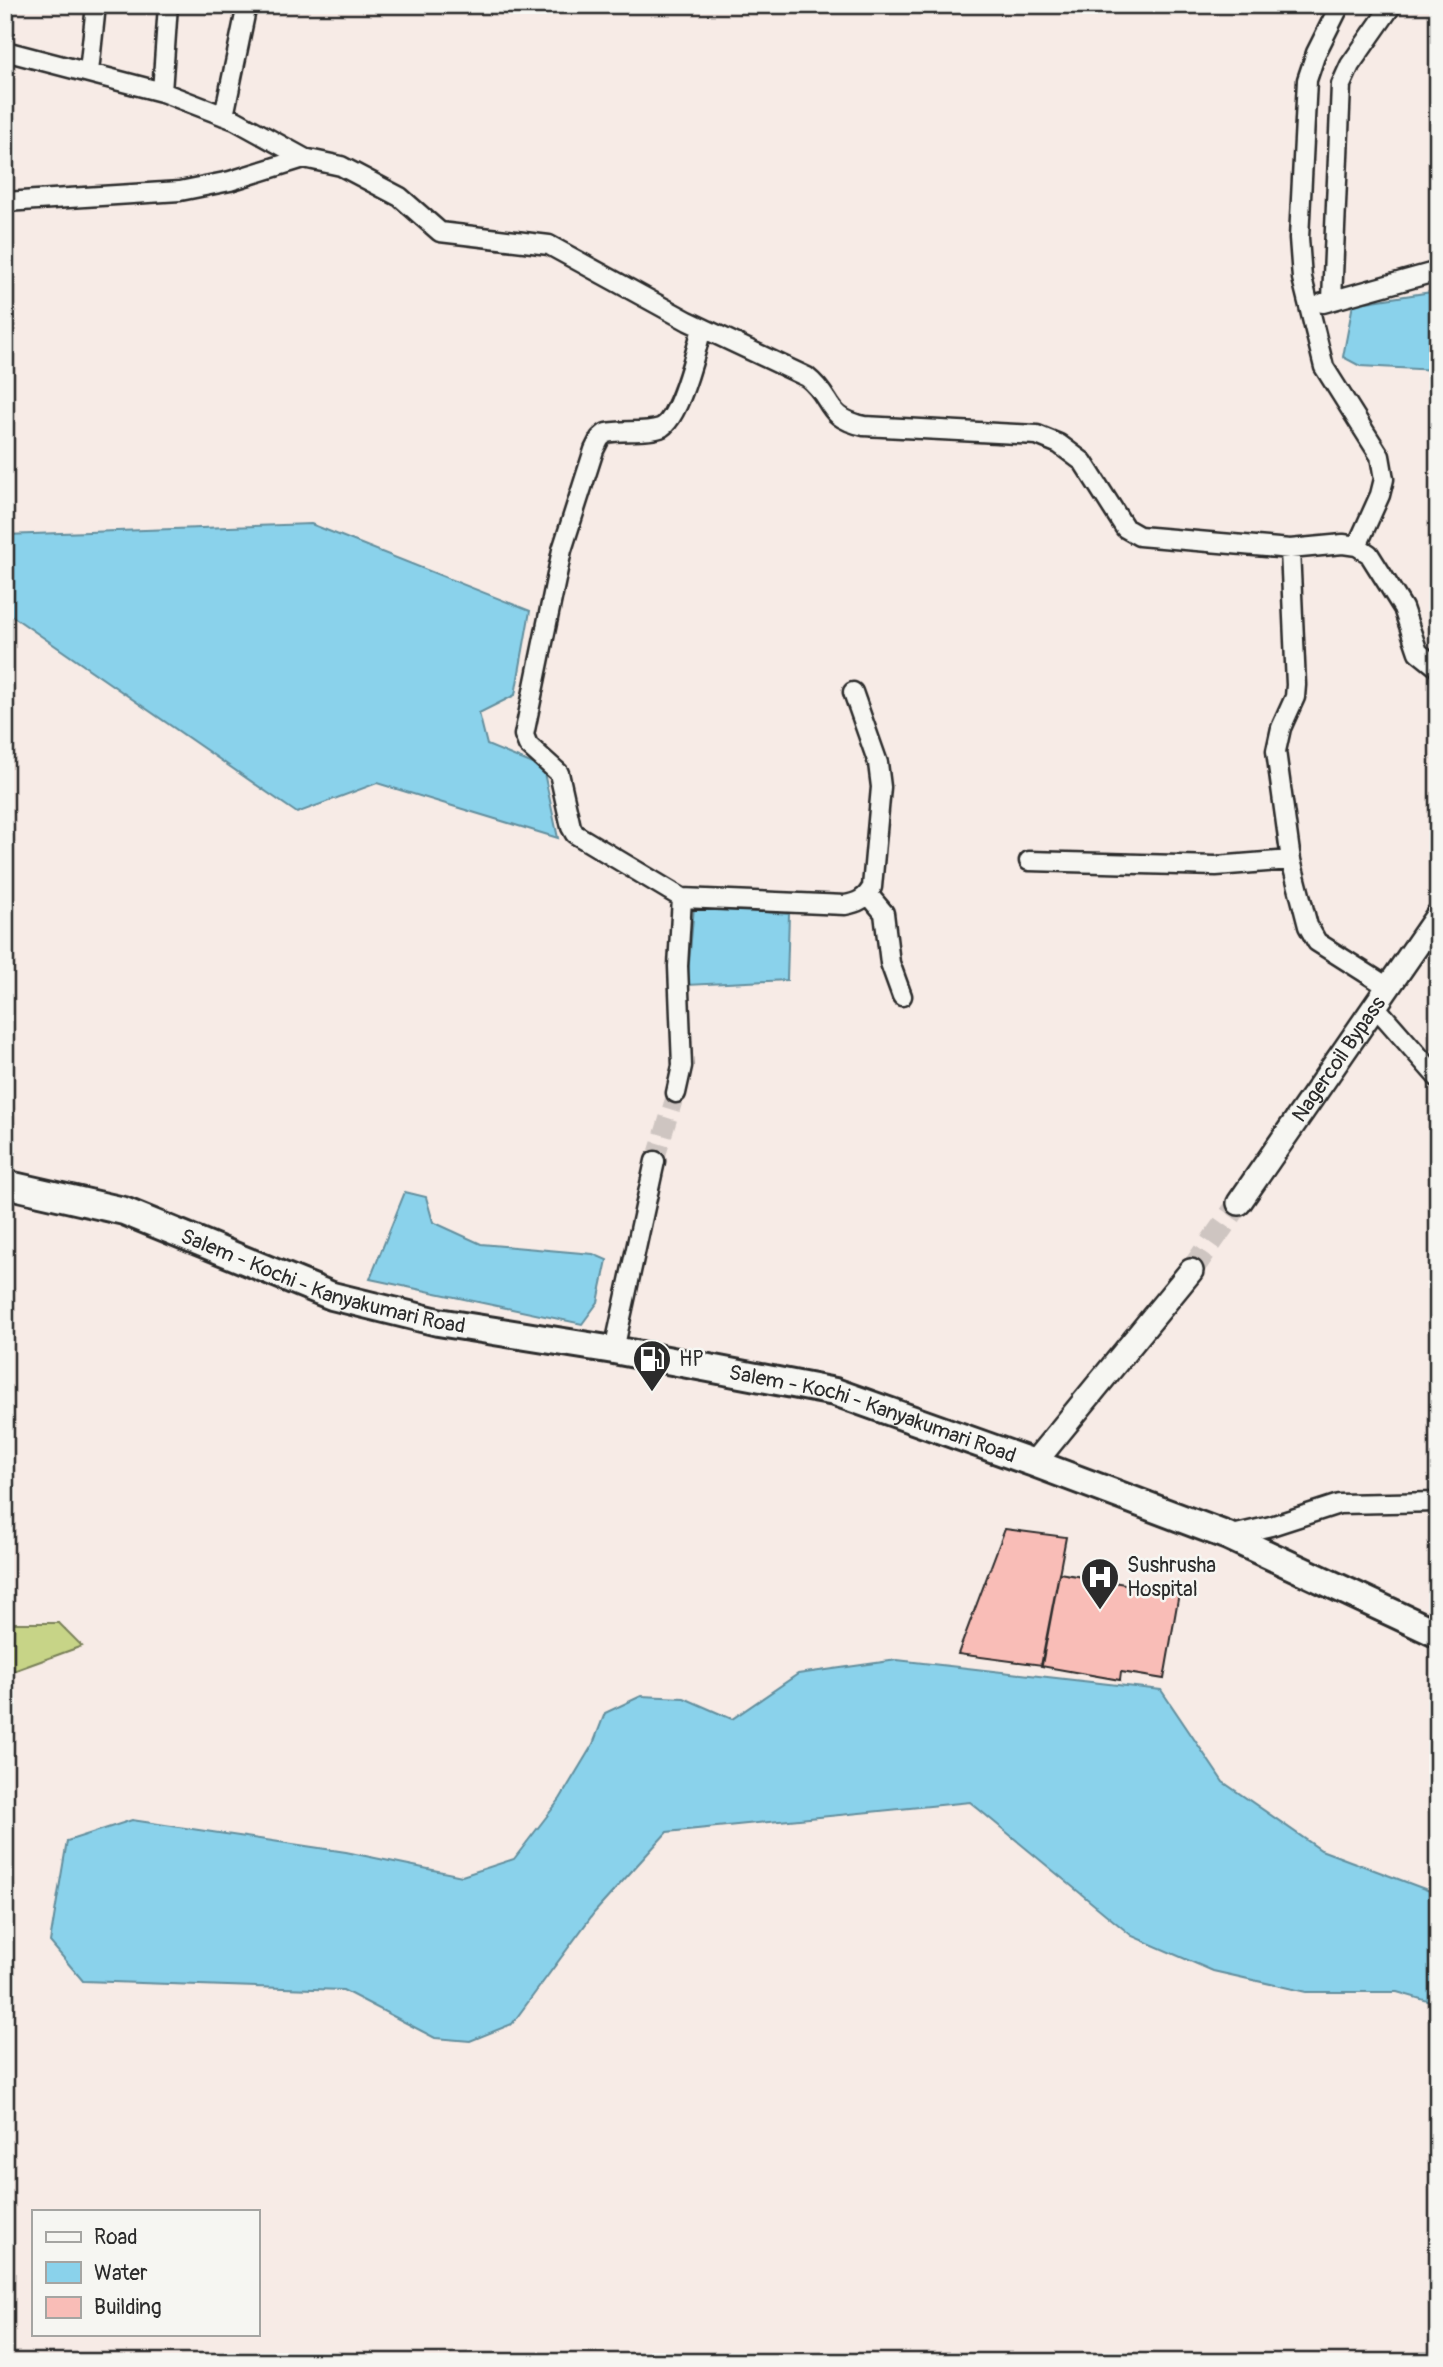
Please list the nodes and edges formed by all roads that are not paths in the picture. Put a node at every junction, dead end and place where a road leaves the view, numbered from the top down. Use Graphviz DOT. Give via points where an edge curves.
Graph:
graph roads {
  1 [pos="96,5"];
  2 [pos="168,5"];
  3 [pos="247,5"];
  4 [pos="1340,5"];
  5 [pos="1392,5"];
  6 [pos="5,51"];
  7 [pos="89,72"];
  8 [pos="162,92"];
  9 [pos="224,116"];
  10 [pos="304,158"];
  11 [pos="5,201"];
  12 [pos="1438,271"];
  13 [pos="1332,300"];
  14 [pos="1309,306"];
  15 [pos="702,328"];
  16 [pos="1357,546"];
  17 [pos="1290,549"];
  18 [pos="1438,668"];
  19 [pos="852,692"];
  20 [pos="1291,859"];
  21 [pos="1029,861"];
  22 [pos="868,894"];
  23 [pos="682,898"];
  24 [pos="1438,915"];
  25 [pos="1388,987"];
  26 [pos="902,996"];
  27 [pos="1374,1005"];
  28 [pos="1438,1078"];
  29 [pos="676,1093"];
  30 [pos="655,1161"];
  31 [pos="5,1184"];
  32 [pos="1239,1203"];
  33 [pos="1191,1272"];
  34 [pos="614,1350"];
  35 [pos="1034,1462"];
  36 [pos="1438,1502"];
  37 [pos="1228,1536"];
  38 [pos="1438,1634"];
  1 -- 7 [label="street"];
  2 -- 8 [label="street"];
  3 -- 9 [label="street"];
  4 -- 14 [label="street" via="1307,80 1299,238"];
  5 -- 13 [label="street" via="1341,85"];
  6 -- 7 [label="street"];
  7 -- 8 [label="street"];
  8 -- 9 [label="street"];
  9 -- 10 [label="street"];
  10 -- 11 [label="street" via="180,191"];
  10 -- 15 [label="street" via="341,166 400,197 440,232 549,246"];
  12 -- 13 [label="street"];
  13 -- 14 [label="street"];
  14 -- 16 [label="street" via="1324,367 1380,456 1384,478 1380,495"];
  15 -- 17 [label="street" via="807,377 846,422 1037,435 1059,444 1083,462 1125,528 1139,536"];
  15 -- 23 [label="street" via="668,423 660,428 606,433 594,450 562,550 524,735 528,745 559,773 575,834"];
  16 -- 17 [label="street"];
  16 -- 18 [label="street" via="1369,554 1403,608 1418,652"];
  17 -- 20 [label="street" via="1296,685 1276,751"];
  19 -- 22 [label="street" via="878,763 881,787"];
  20 -- 21 [label="street" via="1216,866"];
  20 -- 25 [label="street" via="1308,926 1317,942"];
  22 -- 23 [label="street" via="845,905"];
  22 -- 26 [label="street" via="884,913 890,963"];
  23 -- 29 [label="street" via="678,966 682,1066"];
  24 -- 25 [label="main road, Nagercoil Bypass"];
  25 -- 27 [label="main road, Nagercoil Bypass"];
  27 -- 28 [label="street"];
  27 -- 32 [label="main road, Nagercoil Bypass"];
  30 -- 34 [label="street"];
  31 -- 34 [label="highway, Salem - Kochi - Kanyakumari Road" via="124,1211 332,1296 438,1322"];
  33 -- 35 [label="main road"];
  34 -- 35 [label="highway, Salem - Kochi - Kanyakumari Road" via="835,1392"];
  35 -- 37 [label="highway, Salem - Kochi - Kanyakumari Road"];
  36 -- 37 [label="street" via="1339,1504"];
  37 -- 38 [label="highway, Salem - Kochi - Kanyakumari Road"];
}
